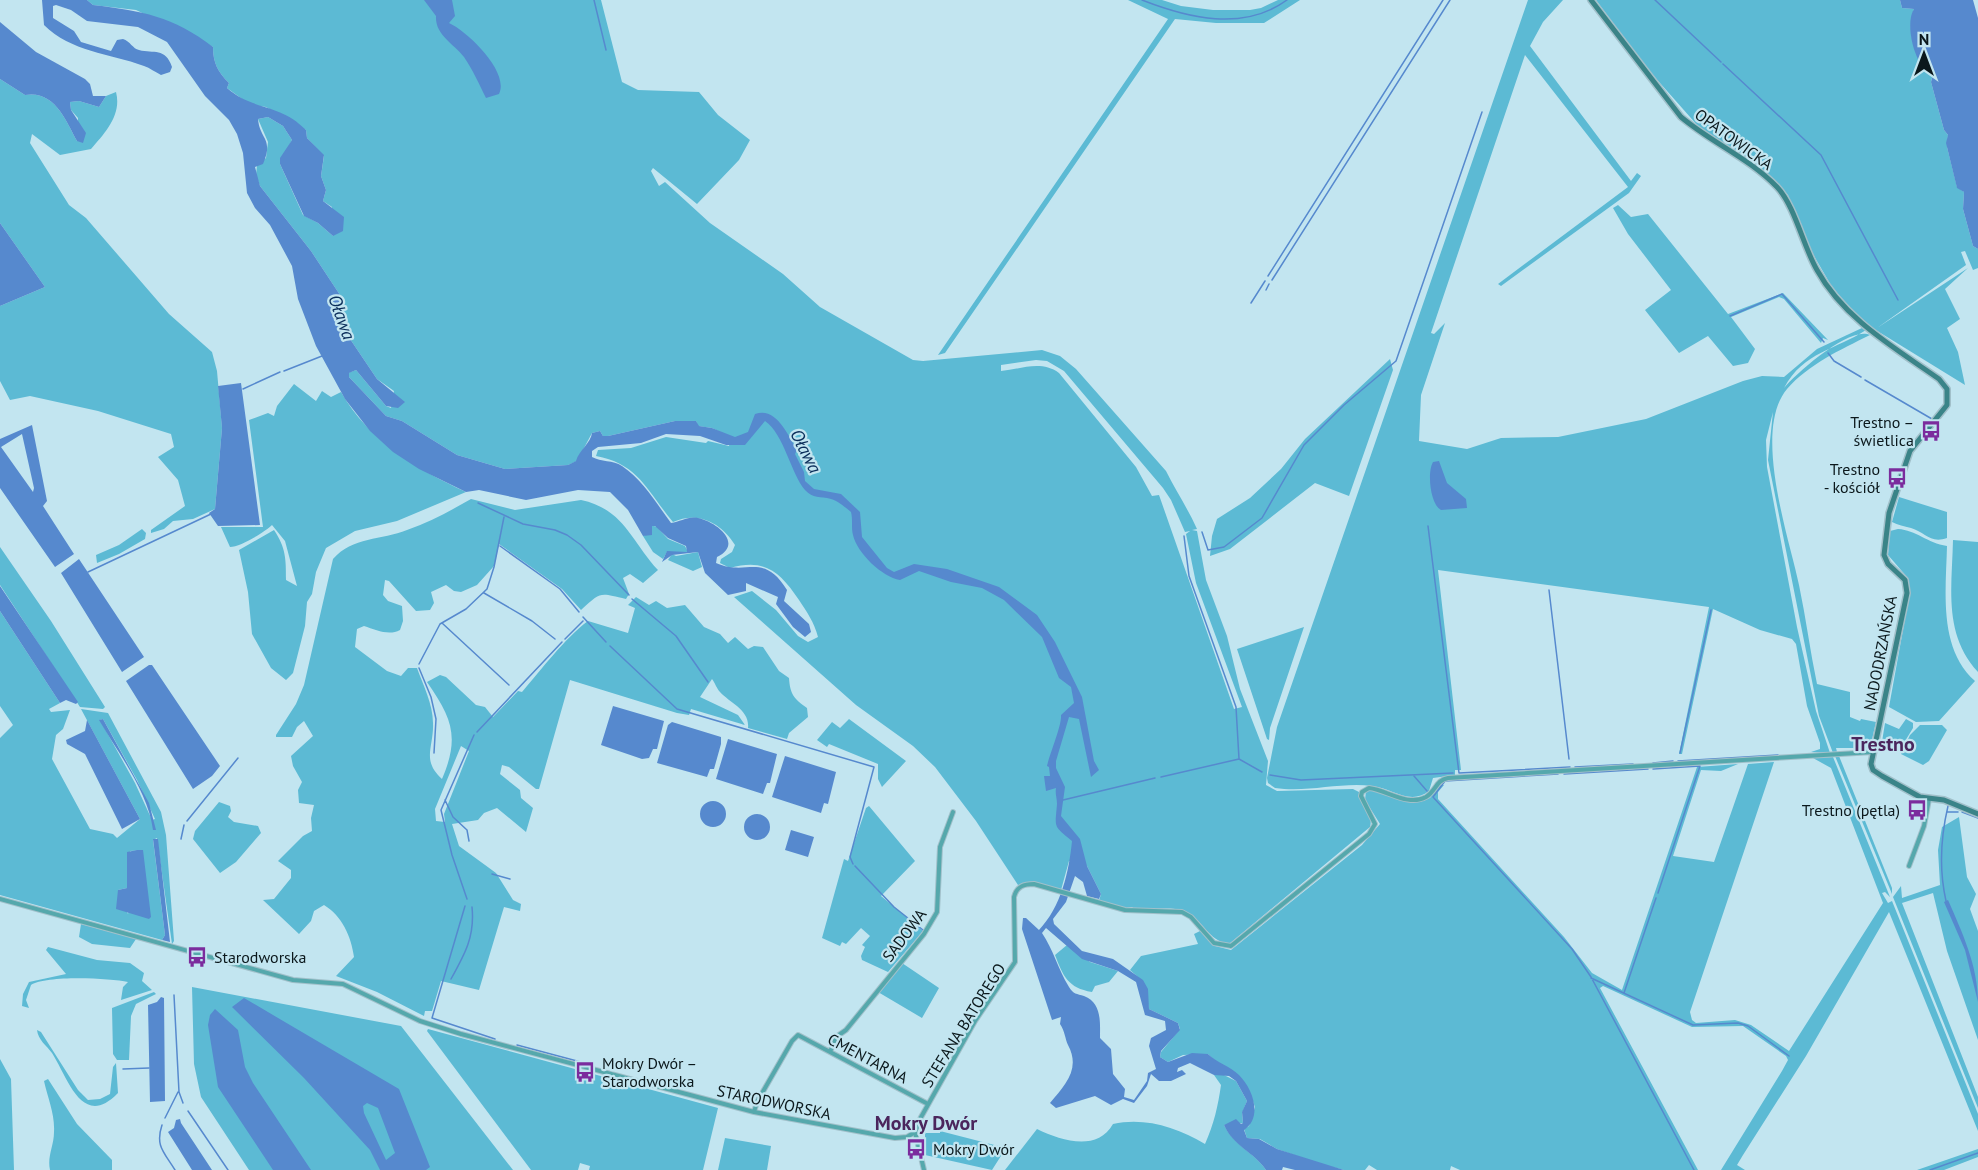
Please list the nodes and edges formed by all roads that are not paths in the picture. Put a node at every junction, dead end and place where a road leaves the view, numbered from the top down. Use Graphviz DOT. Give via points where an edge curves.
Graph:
graph roads {
  1 [pos="1591,0"];
  2 [pos="1872,332"];
  3 [pos="1873,752"];
  4 [pos="1929,799"];
  5 [pos="953,812"];
  6 [pos="1978,814"];
  7 [pos="1909,866"];
  8 [pos="0,899"];
  9 [pos="830,1052"];
  10 [pos="919,1099"];
  11 [pos="928,1104"];
  12 [pos="923,1111"];
  13 [pos="754,1112"];
  14 [pos="915,1132"];
  15 [pos="924,1170"];
  1 -- 2 [label="street, OPATOWICKA" via="1681,117 1739,155 1778,188 1820,276"];
  2 -- 3 [label="street, NADODRZAŃSKA" via="1939,379 1948,398 1944,411 1908,454 1889,513 1884,555 1905,580 1907,593"];
  3 -- 4 [label="street" via="1874,771"];
  3 -- 11 [label="street, STEFANA BATOREGO" via="1448,778 1418,799 1404,799 1369,788 1361,796 1374,819 1369,834 1231,945 1214,943 1182,912 1136,912 1029,884 1017,889 1014,897 1016,962 975,1021"];
  4 -- 6 [label="street" via="1944,800"];
  4 -- 7 [label="street"];
  5 -- 9 [label="street, SADOWA" via="942,841 939,899 932,921 846,1030 836,1037"];
  8 -- 13 [label="street, STARODWORSKA" via="299,981 343,984 420,1021"];
  9 -- 10 [label="street, CMENTARNA"];
  9 -- 13 [label="street, CMENTARNA" via="796,1035"];
  10 -- 11 [label="street, CMENTARNA"];
  10 -- 12 [label="street"];
  11 -- 12 [label="street, STEFANA BATOREGO"];
  12 -- 14 [label="street, STEFANA BATOREGO"];
  13 -- 14 [label="street, STARODWORSKA" via="895,1138"];
  14 -- 15 [label="street"];
}
